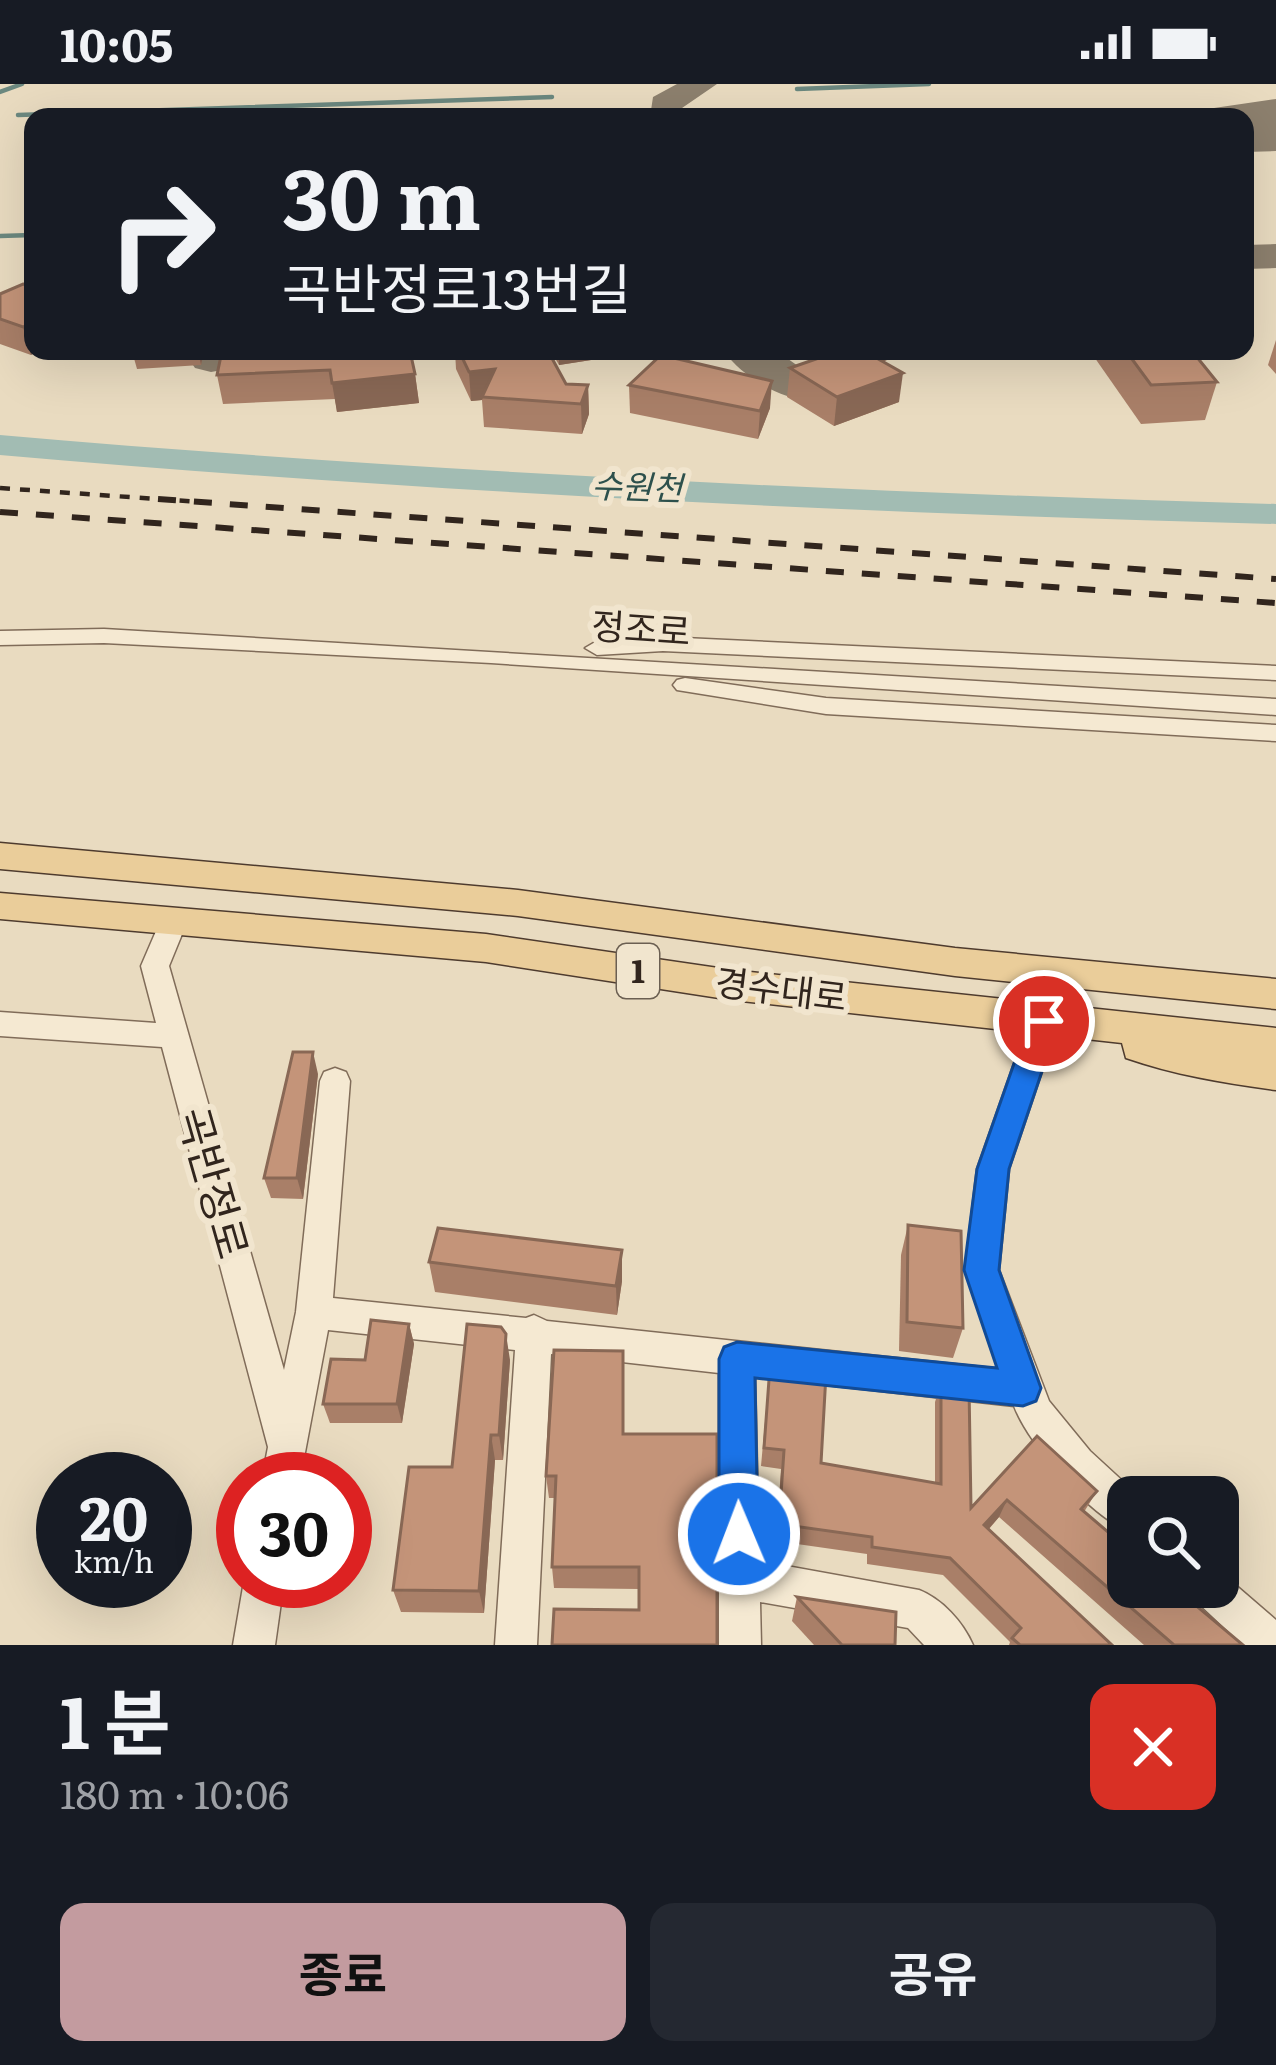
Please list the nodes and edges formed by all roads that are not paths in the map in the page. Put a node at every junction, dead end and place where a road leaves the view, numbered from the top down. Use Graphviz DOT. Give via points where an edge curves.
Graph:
graph roads {
  1 [pos="0,638"];
  2 [pos="491,656"];
  3 [pos="1276,673"];
  4 [pos="1265,706"];
  5 [pos="1270,734"];
  6 [pos="0,856"];
  7 [pos="0,906"];
  8 [pos="173,922"];
  9 [pos="1276,994"];
  10 [pos="1044,1021"];
  11 [pos="0,1024"];
  12 [pos="172,1036"];
  13 [pos="1276,1044"];
  14 [pos="1276,1073"];
  15 [pos="335,1081"];
  16 [pos="314,1312"];
  17 [pos="534,1333"];
  18 [pos="737,1359"];
  19 [pos="1023,1388"];
  20 [pos="281,1452"];
  21 [pos="286,1452"];
  22 [pos="1107,1492"];
  23 [pos="739,1578"];
  24 [pos="260,1608"];
  25 [pos="1233,1608"];
  26 [pos="254,1645"];
  27 [pos="516,1645"];
  28 [pos="740,1645"];
  29 [pos="952,1645"];
  30 [pos="1273,1645"];
  1 -- 2 [label="street, 정조로"];
  2 -- 3 [label="street" via="663,644"];
  2 -- 4 [label="street, 정조로"];
  2 -- 5 [label="street" via="826,706"];
  6 -- 9 [label="main road, 경수대로 / 1" via="518,903 955,962"];
  7 -- 8 [label="main road, 경수대로 / 1"];
  8 -- 10 [label="main road, 경수대로 / 1" via="486,948"];
  8 -- 12 [label="street, 곡반정로" via="155,967"];
  10 -- 13 [label="main road, 경수대로 / 1"];
  10 -- 14 [label="main road" via="1193,1062"];
  10 -- 19 [label="street" via="993,1169 982,1270"];
  11 -- 12 [label="street"];
  12 -- 20 [label="street, 곡반정로"];
  15 -- 16 [label="street, 곡반정로"];
  16 -- 17 [label="street"];
  16 -- 21 [label="street, 곡반정로"];
  17 -- 18 [label="street"];
  17 -- 27 [label="street"];
  18 -- 19 [label="street"];
  18 -- 23 [label="street"];
  19 -- 22 [label="street" via="1076,1464"];
  23 -- 28 [label="street"];
  23 -- 29 [label="street" via="919,1610"];
  24 -- 26 [label="street"];
  25 -- 30 [label="street"];
}
